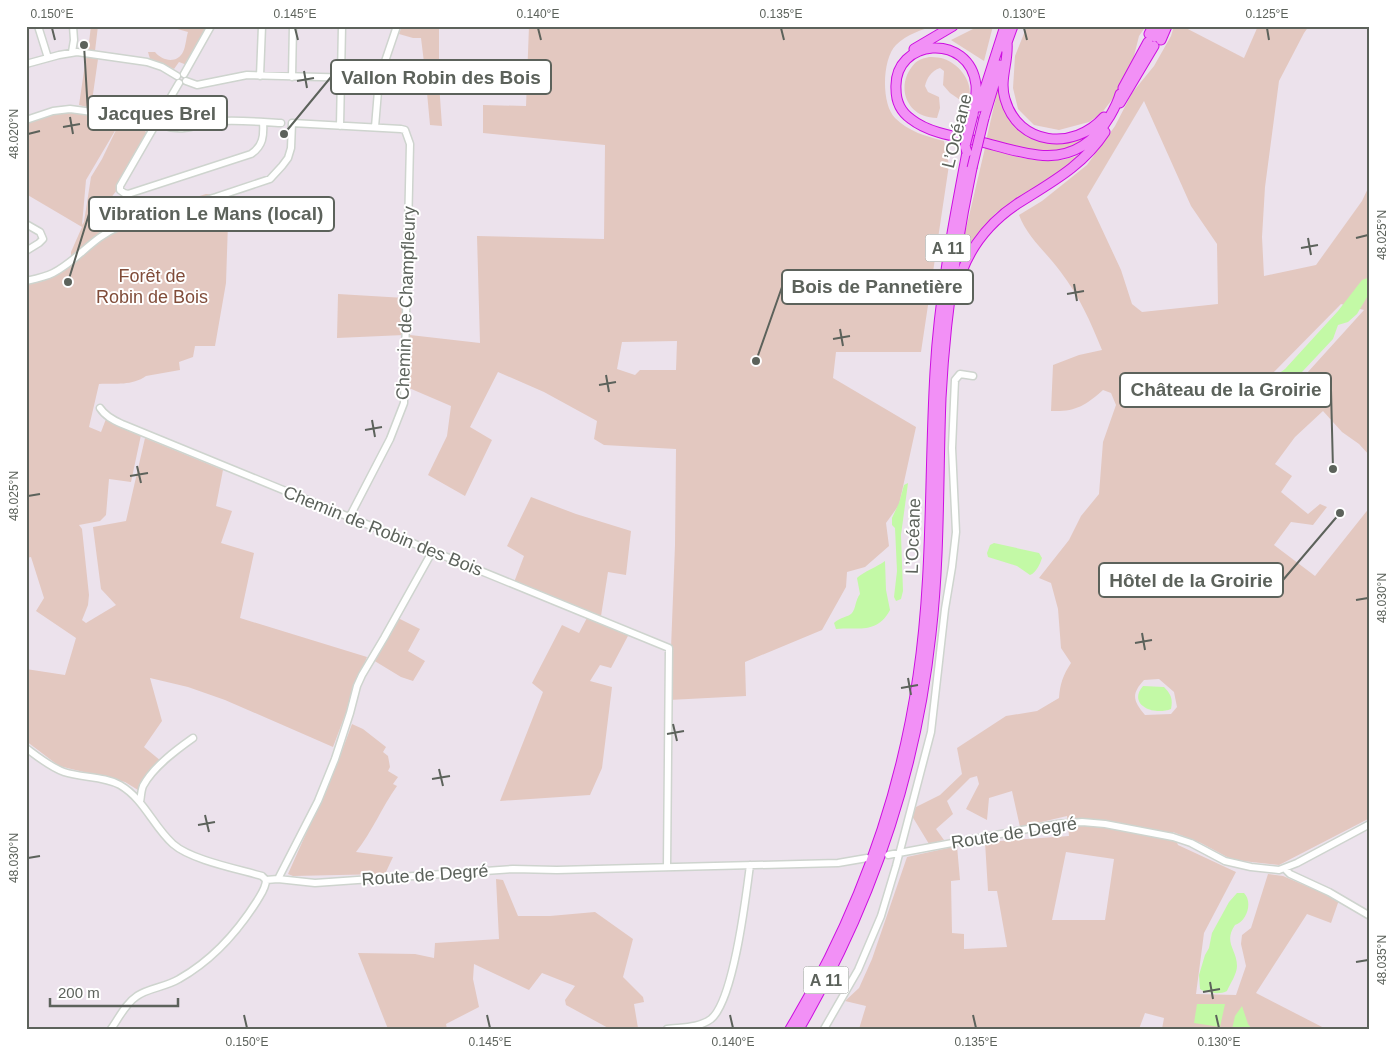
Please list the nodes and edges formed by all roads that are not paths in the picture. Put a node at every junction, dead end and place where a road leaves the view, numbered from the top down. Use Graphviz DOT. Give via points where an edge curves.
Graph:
graph roads {
  1 [pos="38,26"];
  2 [pos="73,26"];
  3 [pos="211,26"];
  4 [pos="262,26"];
  5 [pos="293,26"];
  6 [pos="342,26"];
  7 [pos="397,26"];
  8 [pos="953,26"];
  9 [pos="1005,26"];
  10 [pos="1013,26"];
  11 [pos="1162,26"];
  12 [pos="1153,39"];
  13 [pos="1007,42"];
  14 [pos="72,52"];
  15 [pos="48,58"];
  16 [pos="26,64"];
  17 [pos="260,76"];
  18 [pos="292,77"];
  19 [pos="1132,77"];
  20 [pos="341,78"];
  21 [pos="183,79"];
  22 [pos="379,79"];
  23 [pos="433,80"];
  24 [pos="1120,94"];
  25 [pos="978,116"];
  26 [pos="26,120"];
  27 [pos="155,121"];
  28 [pos="264,122"];
  29 [pos="281,123"];
  30 [pos="1108,125"];
  31 [pos="340,126"];
  32 [pos="375,127"];
  33 [pos="968,168"];
  34 [pos="26,224"];
  35 [pos="26,251"];
  36 [pos="26,281"];
  37 [pos="944,358"];
  38 [pos="973,376"];
  39 [pos="100,408"];
  40 [pos="349,518"];
  41 [pos="432,552"];
  42 [pos="193,738"];
  43 [pos="26,748"];
  44 [pos="140,802"];
  45 [pos="1370,824"];
  46 [pos="899,854"];
  47 [pos="888,855"];
  48 [pos="867,858"];
  49 [pos="750,865"];
  50 [pos="667,867"];
  51 [pos="1285,869"];
  52 [pos="278,878"];
  53 [pos="266,880"];
  54 [pos="1370,916"];
  55 [pos="111,1029"];
  56 [pos="667,1029"];
  57 [pos="790,1029"];
  58 [pos="799,1029"];
  59 [pos="824,1029"];
  1 -- 15 [label="street"];
  2 -- 14 [label="street"];
  3 -- 21 [label="street"];
  4 -- 17 [label="street"];
  5 -- 18 [label="street"];
  6 -- 20 [label="street"];
  7 -- 22 [label="street"];
  8 -- 30 [label="highway" via="910,52 896,72 893,87 896,103 914,125 1025,156 1049,159 1071,156 1084,149"];
  9 -- 25 [label="highway, L’Océane / A 11"];
  10 -- 13 [label="highway, L’Océane / A 11"];
  11 -- 12 [label="highway"];
  12 -- 19 [label="highway"];
  13 -- 24 [label="highway" via="1003,76 1005,101 1021,126 1034,134 1062,140 1083,134 1103,118"];
  13 -- 25 [label="highway, L’Océane / A 11"];
  14 -- 15 [label="street"];
  14 -- 21 [label="street" via="147,62 177,76 176,80"];
  15 -- 16 [label="street"];
  17 -- 18 [label="street"];
  17 -- 21 [label="street" via="197,85"];
  18 -- 20 [label="street"];
  19 -- 24 [label="highway"];
  19 -- 30 [label="highway"];
  20 -- 22 [label="street"];
  20 -- 31 [label="street"];
  21 -- 27 [label="street"];
  22 -- 23 [label="street"];
  22 -- 32 [label="street"];
  24 -- 25 [label="highway" via="1105,124 1088,143 1067,154 1038,156 941,132 913,120 902,110 896,95 901,66 913,54 930,48 950,50 960,56 975,80"];
  25 -- 33 [label="highway, L’Océane / A 11, bridge"];
  25 -- 33 [label="highway, L’Océane / A 11, bridge" via="967,152"];
  26 -- 27 [label="street" via="70,109"];
  27 -- 28 [label="street" via="181,130 223,121"];
  27 -- 28 [label="street" via="120,186 124,193 250,154 262,141"];
  28 -- 29 [label="street"];
  30 -- 37 [label="highway" via="1081,162 1010,209 979,239 958,281 948,351"];
  31 -- 32 [label="street"];
  31 -- 36 [label="street" via="292,123 288,158 270,179 112,230 60,269"];
  32 -- 40 [label="street, Chemin de Champfleury" via="405,130 410,144 404,403 390,439"];
  33 -- 37 [label="highway, L’Océane / A 11"];
  33 -- 57 [label="highway, L’Océane / A 11" via="950,240 939,319 927,592 911,716 892,798 865,877 828,961"];
  34 -- 35 [label="street" via="42,236 42,241"];
  37 -- 58 [label="highway, L’Océane / A 11" via="935,594 916,732 893,820 868,890 841,952"];
  38 -- 46 [label="street" via="960,374 955,380 952,448 954,551 944,609 931,732"];
  39 -- 40 [label="street, Chemin de Robin des Bois" via="122,424"];
  40 -- 41 [label="street, Chemin de Robin des Bois"];
  41 -- 50 [label="street, Chemin de Robin des Bois" via="669,648"];
  41 -- 52 [label="street" via="362,675 318,801"];
  42 -- 44 [label="street" via="168,756 147,781"];
  43 -- 44 [label="street" via="65,773 117,784"];
  44 -- 53 [label="street" via="178,848"];
  45 -- 51 [label="street"];
  46 -- 47 [label="street, Route de Degré"];
  46 -- 51 [label="street, Route de Degré" via="1082,822 1173,837 1237,865"];
  46 -- 59 [label="street" via="868,948"];
  48 -- 49 [label="street, Route de Degré" via="838,863"];
  49 -- 50 [label="street, Route de Degré"];
  49 -- 56 [label="street" via="740,935 721,1002 713,1017 705,1022"];
  50 -- 52 [label="street, Route de Degré" via="513,869 315,883"];
  51 -- 54 [label="street"];
  52 -- 53 [label="street, Route de Degré"];
  53 -- 55 [label="street" via="254,905 230,937 179,979 135,997"];
}
